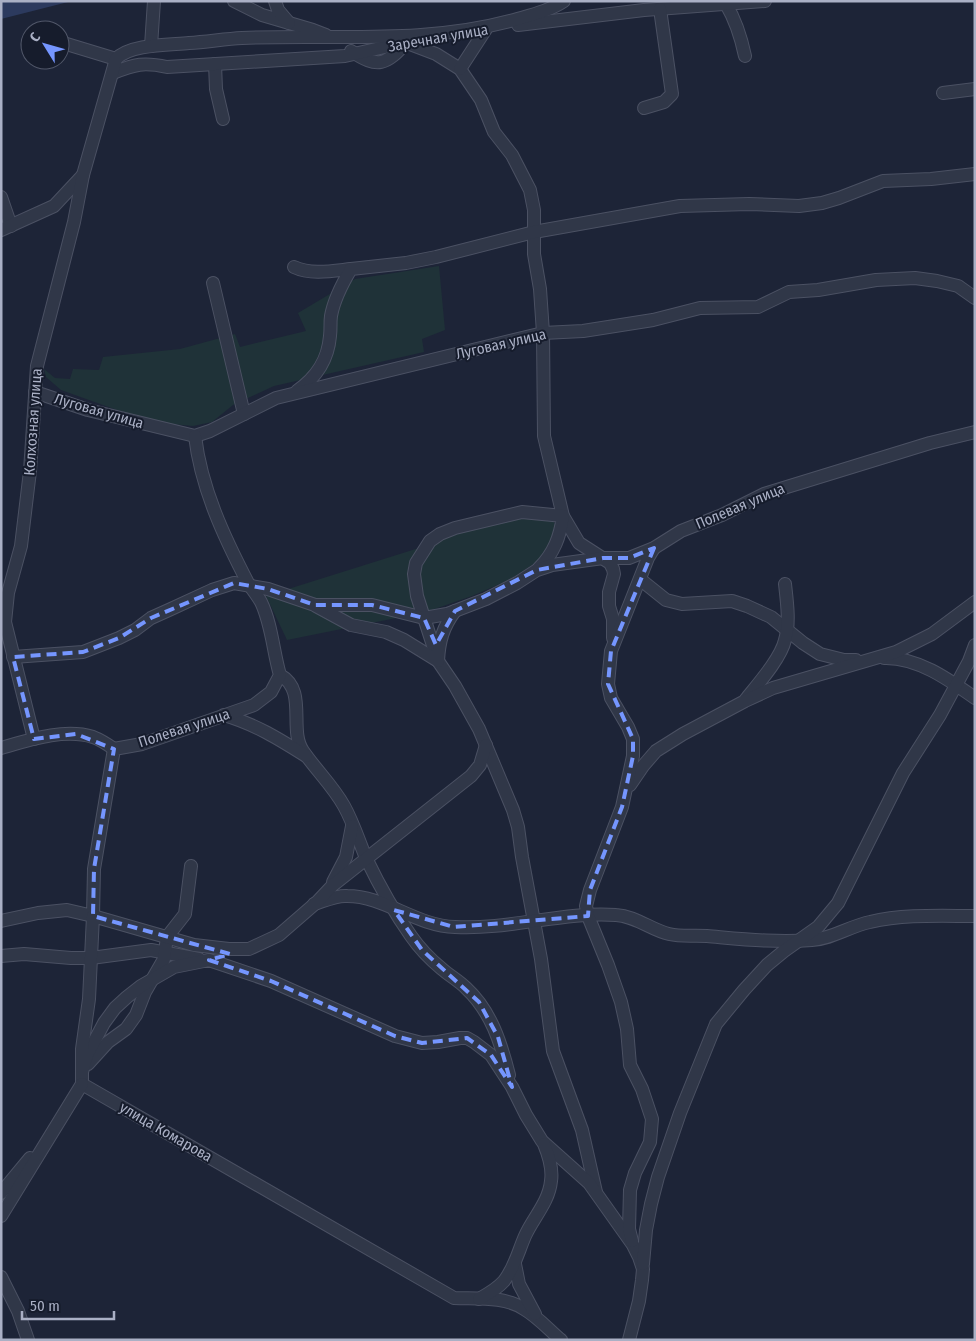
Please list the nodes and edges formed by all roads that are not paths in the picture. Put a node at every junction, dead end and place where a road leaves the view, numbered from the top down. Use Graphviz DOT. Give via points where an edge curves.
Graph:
graph roads {
  1 [pos="154,1"];
  2 [pos="234,1"];
  3 [pos="275,1"];
  4 [pos="564,1"];
  5 [pos="647,1"];
  6 [pos="764,1"];
  7 [pos="726,4"];
  8 [pos="660,9"];
  9 [pos="574,18"];
  10 [pos="289,23"];
  11 [pos="486,29"];
  12 [pos="453,33"];
  13 [pos="332,38"];
  14 [pos="410,40"];
  15 [pos="70,45"];
  16 [pos="151,46"];
  17 [pos="355,54"];
  18 [pos="744,56"];
  19 [pos="116,59"];
  20 [pos="214,64"];
  21 [pos="460,69"];
  22 [pos="113,73"];
  23 [pos="975,89"];
  24 [pos="943,93"];
  25 [pos="644,108"];
  26 [pos="223,119"];
  27 [pos="975,174"];
  28 [pos="83,175"];
  29 [pos="1,197"];
  30 [pos="6,228"];
  31 [pos="534,232"];
  32 [pos="294,267"];
  33 [pos="351,270"];
  34 [pos="213,283"];
  35 [pos="975,298"];
  36 [pos="543,333"];
  37 [pos="35,392"];
  38 [pos="293,394"];
  39 [pos="244,414"];
  40 [pos="975,432"];
  41 [pos="195,436"];
  42 [pos="563,516"];
  43 [pos="654,548"];
  44 [pos="603,558"];
  45 [pos="537,570"];
  46 [pos="641,580"];
  47 [pos="249,584"];
  48 [pos="785,584"];
  49 [pos="6,585"];
  50 [pos="975,602"];
  51 [pos="315,605"];
  52 [pos="455,611"];
  53 [pos="424,618"];
  54 [pos="787,629"];
  55 [pos="975,645"];
  56 [pos="611,651"];
  57 [pos="13,657"];
  58 [pos="869,660"];
  59 [pos="438,661"];
  60 [pos="280,675"];
  61 [pos="957,685"];
  62 [pos="975,698"];
  63 [pos="745,700"];
  64 [pos="224,715"];
  65 [pos="34,739"];
  66 [pos="486,745"];
  67 [pos="1,748"];
  68 [pos="114,748"];
  69 [pos="307,757"];
  70 [pos="624,796"];
  71 [pos="351,820"];
  72 [pos="367,858"];
  73 [pos="191,866"];
  74 [pos="326,892"];
  75 [pos="314,904"];
  76 [pos="394,908"];
  77 [pos="93,916"];
  78 [pos="588,916"];
  79 [pos="975,916"];
  80 [pos="1,922"];
  81 [pos="535,922"];
  82 [pos="167,937"];
  83 [pos="800,941"];
  84 [pos="249,949"];
  85 [pos="165,952"];
  86 [pos="1,956"];
  87 [pos="91,958"];
  88 [pos="209,960"];
  89 [pos="153,978"];
  90 [pos="82,1078"];
  91 [pos="512,1087"];
  92 [pos="60,1122"];
  93 [pos="542,1141"];
  94 [pos="596,1192"];
  95 [pos="1,1193"];
  96 [pos="1,1216"];
  97 [pos="633,1245"];
  98 [pos="515,1264"];
  99 [pos="643,1269"];
  100 [pos="1,1277"];
  101 [pos="479,1299"];
  102 [pos="538,1321"];
  103 [pos="28,1340"];
  104 [pos="549,1340"];
  105 [pos="561,1340"];
  106 [pos="629,1340"];
  1 -- 16 [label="street"];
  2 -- 10 [label="street" via="262,15"];
  3 -- 10 [label="street"];
  4 -- 12 [label="street" via="532,15"];
  5 -- 9 [label="street"];
  6 -- 7 [label="street, Заречная улица"];
  7 -- 8 [label="street, Заречная улица"];
  7 -- 18 [label="street" via="740,32"];
  8 -- 9 [label="street, Заречная улица"];
  8 -- 25 [label="street" via="672,94 664,102"];
  9 -- 11 [label="street, Заречная улица"];
  10 -- 13 [label="street"];
  11 -- 12 [label="street, Заречная улица"];
  11 -- 21 [label="street"];
  12 -- 14 [label="street, Заречная улица"];
  13 -- 14 [label="street"];
  13 -- 16 [label="street" via="242,38"];
  13 -- 17 [label="street"];
  14 -- 17 [label="street, Заречная улица"];
  14 -- 21 [label="street"];
  15 -- 19 [label="street"];
  16 -- 19 [label="street" via="133,50"];
  17 -- 20 [label="street, Заречная улица"];
  19 -- 22 [label="street, Колхозная улица"];
  20 -- 22 [label="street, Заречная улица" via="167,66 151,63 132,65"];
  20 -- 26 [label="street"];
  21 -- 31 [label="street" via="481,100 494,132 524,176 534,210"];
  22 -- 28 [label="street, Колхозная улица"];
  23 -- 24 [label="street"];
  27 -- 31 [label="street" via="883,181 822,203 799,206 680,206"];
  28 -- 30 [label="street, Колхозная улица" via="54,206"];
  28 -- 37 [label="street, Колхозная улица" via="37,366"];
  29 -- 30 [label="street"];
  31 -- 33 [label="street" via="436,257"];
  31 -- 36 [label="street"];
  32 -- 33 [label="street" via="318,272"];
  33 -- 38 [label="street" via="335,302 324,361 310,382"];
  34 -- 39 [label="street"];
  35 -- 36 [label="street, Луговая улица" via="958,286 937,281 915,278 876,280 789,292 758,307 700,308 653,320 583,331"];
  36 -- 38 [label="street, Луговая улица"];
  36 -- 42 [label="street" via="544,436"];
  37 -- 41 [label="street, Луговая улица" via="88,410"];
  37 -- 49 [label="street, Колхозная улица" via="21,546"];
  38 -- 39 [label="street, Луговая улица" via="276,398"];
  39 -- 41 [label="street, Луговая улица"];
  40 -- 43 [label="street, Полевая улица" via="764,494 682,531"];
  41 -- 47 [label="street" via="197,458 209,495"];
  42 -- 44 [label="street" via="579,543"];
  42 -- 45 [label="street, Полевая улица" via="556,543"];
  42 -- 53 [label="street" via="522,512 462,526 430,541 418,558 414,574"];
  43 -- 44 [label="street, Полевая улица" via="629,558"];
  43 -- 46 [label="street"];
  44 -- 45 [label="street, Полевая улица"];
  44 -- 56 [label="street" via="610,563 614,574 609,592 614,630"];
  45 -- 52 [label="street, Полевая улица" via="486,599"];
  46 -- 54 [label="street" via="666,600 682,604 732,601 771,617"];
  46 -- 56 [label="street"];
  47 -- 51 [label="street, Полевая улица"];
  47 -- 57 [label="street, Полевая улица" via="234,583 212,590 151,618 119,638 83,652"];
  47 -- 60 [label="street" via="269,621"];
  48 -- 54 [label="street"];
  49 -- 57 [label="street, Колхозная улица" via="5,622"];
  50 -- 58 [label="street" via="916,643"];
  51 -- 53 [label="street, Полевая улица" via="372,605"];
  51 -- 59 [label="street" via="350,625 386,632 404,640"];
  52 -- 53 [label="street, Полевая улица"];
  52 -- 59 [label="street" via="441,636"];
  53 -- 59 [label="street"];
  54 -- 58 [label="street" via="820,654 844,660"];
  54 -- 63 [label="street" via="776,658"];
  55 -- 61 [label="street"];
  56 -- 70 [label="street" via="608,684 611,698 633,739 633,756"];
  57 -- 65 [label="street, Колхозная улица"];
  58 -- 61 [label="street" via="897,658 924,667"];
  58 -- 63 [label="street" via="773,688"];
  59 -- 66 [label="street"];
  60 -- 64 [label="street, Полевая улица" via="271,692 254,705"];
  60 -- 69 [label="street" via="293,689 297,732 301,749"];
  61 -- 62 [label="street"];
  61 -- 83 [label="street" via="902,773 838,903 818,928"];
  63 -- 70 [label="street" via="656,751"];
  64 -- 68 [label="street, Полевая улица" via="142,744"];
  64 -- 69 [label="street" via="278,738"];
  65 -- 67 [label="street"];
  65 -- 68 [label="street" via="76,734 95,738"];
  66 -- 72 [label="street" via="476,772"];
  66 -- 81 [label="street" via="518,827"];
  68 -- 77 [label="street" via="94,869"];
  69 -- 71 [label="street" via="332,787"];
  70 -- 78 [label="street" via="590,890 586,906"];
  71 -- 72 [label="street"];
  71 -- 74 [label="street" via="346,857"];
  72 -- 74 [label="street"];
  72 -- 76 [label="street" via="379,886"];
  73 -- 82 [label="street" via="185,914"];
  74 -- 75 [label="street"];
  75 -- 76 [label="street" via="345,895 372,899"];
  75 -- 84 [label="street" via="279,935"];
  76 -- 81 [label="street" via="425,921 454,928"];
  76 -- 91 [label="street" via="422,950 466,987 490,1018"];
  77 -- 80 [label="street" via="67,910"];
  77 -- 82 [label="street"];
  77 -- 87 [label="street"];
  78 -- 81 [label="street"];
  78 -- 83 [label="street" via="605,914 631,918 663,933 680,936"];
  78 -- 97 [label="street" via="621,1002 630,1064 652,1119 650,1142 630,1190 629,1229"];
  79 -- 83 [label="street" via="888,918 815,940"];
  81 -- 94 [label="street" via="553,1051 582,1130"];
  82 -- 84 [label="street" via="194,945"];
  82 -- 85 [label="street"];
  83 -- 99 [label="street" via="767,965 716,1024 658,1177 646,1230"];
  84 -- 88 [label="street"];
  85 -- 87 [label="street" via="151,950"];
  85 -- 88 [label="street"];
  85 -- 89 [label="street"];
  86 -- 87 [label="street" via="24,954"];
  87 -- 90 [label="street"];
  88 -- 89 [label="street" via="174,967"];
  88 -- 91 [label="street" via="271,981 372,1027 410,1040 422,1043 467,1038 491,1055"];
  89 -- 90 [label="street" via="132,1023 102,1047"];
  89 -- 90 [label="street" via="115,1008 87,1055"];
  90 -- 92 [label="street"];
  90 -- 101 [label="street, улица Комарова" via="454,1298"];
  91 -- 93 [label="street"];
  92 -- 95 [label="street"];
  92 -- 96 [label="street"];
  93 -- 94 [label="street" via="568,1162"];
  93 -- 98 [label="street" via="551,1167 551,1183"];
  94 -- 97 [label="street"];
  97 -- 99 [label="street"];
  98 -- 101 [label="street" via="503,1282"];
  98 -- 102 [label="street" via="519,1284"];
  99 -- 106 [label="street"];
  100 -- 103 [label="street"];
  101 -- 102 [label="street, улица Комарова" via="513,1303"];
  102 -- 104 [label="street"];
  102 -- 105 [label="street, улица Комарова"];
}
